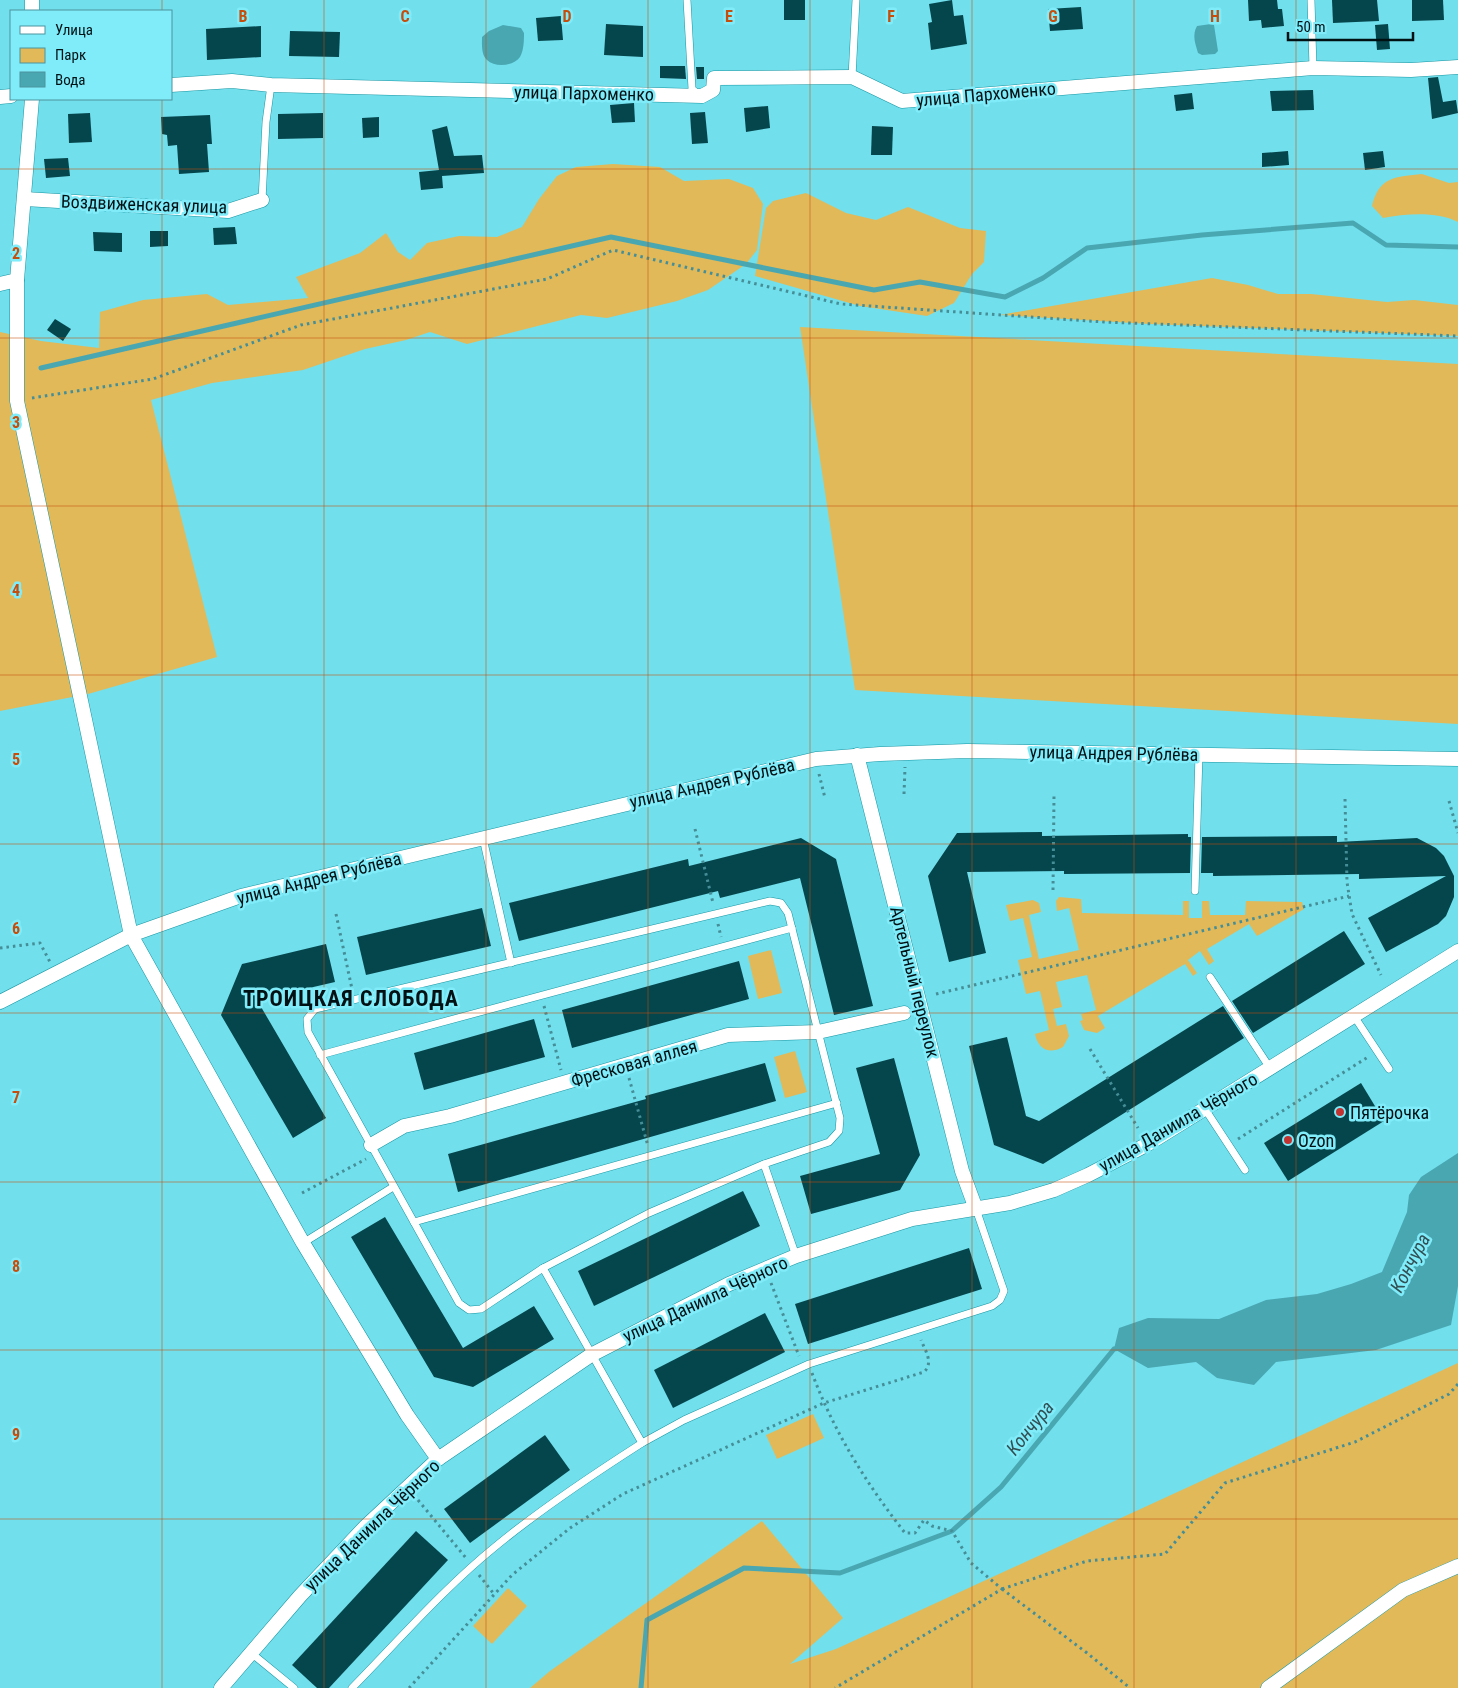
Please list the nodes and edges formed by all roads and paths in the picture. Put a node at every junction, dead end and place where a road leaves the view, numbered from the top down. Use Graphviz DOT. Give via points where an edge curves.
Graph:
graph roads {
  1 [pos="687,0"];
  2 [pos="856,0"];
  3 [pos="1311,0"];
  4 [pos="1458,67"];
  5 [pos="1313,68"];
  6 [pos="852,78"];
  7 [pos="172,85"];
  8 [pos="271,85"];
  9 [pos="702,96"];
  10 [pos="32,100"];
  11 [pos="25,199"];
  12 [pos="262,200"];
  13 [pos="17,280"];
  14 [pos="0,284"];
  15 [pos="1458,336"];
  16 [pos="17,401"];
  17 [pos="1199,754"];
  18 [pos="857,755"];
  19 [pos="1458,758"];
  20 [pos="905,763"];
  21 [pos="818,768"];
  22 [pos="904,794"];
  23 [pos="1054,796"];
  24 [pos="825,798"];
  25 [pos="1345,800"];
  26 [pos="1449,801"];
  27 [pos="695,829"];
  28 [pos="1458,833"];
  29 [pos="483,838"];
  30 [pos="1053,890"];
  31 [pos="1195,891"];
  32 [pos="1349,896"];
  33 [pos="336,914"];
  34 [pos="715,914"];
  35 [pos="792,928"];
  36 [pos="131,935"];
  37 [pos="723,946"];
  38 [pos="0,948"];
  39 [pos="1458,951"];
  40 [pos="511,963"];
  41 [pos="56,973"];
  42 [pos="1382,975"];
  43 [pos="1210,977"];
  44 [pos="936,994"];
  45 [pos="541,995"];
  46 [pos="355,1000"];
  47 [pos="0,1002"];
  48 [pos="904,1013"];
  49 [pos="1354,1016"];
  50 [pos="818,1032"];
  51 [pos="1090,1049"];
  52 [pos="1378,1052"];
  53 [pos="320,1054"];
  54 [pos="626,1065"];
  55 [pos="1270,1068"];
  56 [pos="1388,1068"];
  57 [pos="565,1083"];
  58 [pos="837,1103"];
  59 [pos="1205,1108"];
  60 [pos="1138,1128"];
  61 [pos="1229,1144"];
  62 [pos="373,1150"];
  63 [pos="650,1156"];
  64 [pos="764,1164"];
  65 [pos="1246,1170"];
  66 [pos="393,1187"];
  67 [pos="302,1193"];
  68 [pos="976,1209"];
  69 [pos="414,1222"];
  70 [pos="304,1242"];
  71 [pos="796,1256"];
  72 [pos="543,1268"];
  73 [pos="771,1283"];
  74 [pos="918,1330"];
  75 [pos="591,1355"];
  76 [pos="806,1365"];
  77 [pos="1458,1384"];
  78 [pos="824,1403"];
  79 [pos="642,1442"];
  80 [pos="438,1459"];
  81 [pos="418,1500"];
  82 [pos="1458,1566"];
  83 [pos="472,1567"];
  84 [pos="1002,1589"];
  85 [pos="494,1594"];
  86 [pos="250,1652"];
  87 [pos="221,1688"];
  88 [pos="294,1688"];
  89 [pos="352,1688"];
  90 [pos="409,1688"];
  91 [pos="835,1688"];
  92 [pos="1130,1688"];
  93 [pos="1268,1688"];
  1 -- 9 [label="lane" via="692,89"];
  2 -- 6 [label="lane"];
  3 -- 5 [label="lane"];
  4 -- 5 [label="street, улица Пархоменко" via="1411,70"];
  5 -- 6 [label="street, улица Пархоменко" via="902,101"];
  6 -- 9 [label="street, улица Пархоменко" via="714,78 713,90"];
  7 -- 8 [label="street, улица Пархоменко" via="232,81"];
  8 -- 9 [label="street, улица Пархоменко"];
  8 -- 12 [label="lane"];
  10 -- 11 [label="street"];
  11 -- 12 [label="street, Воздвиженская улица" via="228,211"];
  11 -- 13 [label="street"];
  13 -- 14 [label="street"];
  13 -- 16 [label="street"];
  15 -- 16 [label="path" via="1104,322 841,304 613,250 548,279 301,325 153,379"];
  16 -- 36 [label="street"];
  17 -- 18 [label="street, улица Андрея Рублёва" via="967,751"];
  17 -- 19 [label="street, улица Андрея Рублёва"];
  17 -- 31 [label="lane"];
  18 -- 29 [label="street, улица Андрея Рублёва" via="773,768"];
  18 -- 68 [label="street, Артельный переулок" via="962,1171"];
  20 -- 22 [label="path"];
  21 -- 24 [label="path"];
  23 -- 30 [label="path"];
  25 -- 32 [label="path"];
  26 -- 28 [label="path"];
  27 -- 34 [label="path"];
  29 -- 36 [label="street, улица Андрея Рублёва" via="240,896"];
  29 -- 40 [label="lane"];
  32 -- 42 [label="path" via="1352,914"];
  32 -- 44 [label="path"];
  33 -- 46 [label="path"];
  34 -- 35 [label="lane" via="770,902 782,903"];
  34 -- 37 [label="path"];
  34 -- 40 [label="lane"];
  35 -- 37 [label="lane"];
  35 -- 50 [label="lane"];
  36 -- 41 [label="street, улица Андрея Рублёва"];
  36 -- 70 [label="street"];
  37 -- 45 [label="lane"];
  38 -- 41 [label="path" via="40,943"];
  39 -- 49 [label="street, улица Даниила Чёрного"];
  40 -- 46 [label="lane"];
  41 -- 47 [label="street, улица Андрея Рублёва"];
  43 -- 55 [label="lane"];
  45 -- 53 [label="lane"];
  45 -- 57 [label="path"];
  46 -- 53 [label="lane" via="315,1009 307,1019 308,1032"];
  48 -- 50 [label="street, Фресковая аллея"];
  49 -- 52 [label="lane"];
  49 -- 55 [label="street, улица Даниила Чёрного"];
  50 -- 54 [label="street, Фресковая аллея" via="728,1035"];
  50 -- 58 [label="lane"];
  51 -- 60 [label="path"];
  52 -- 56 [label="lane"];
  52 -- 61 [label="path"];
  53 -- 62 [label="lane"];
  54 -- 57 [label="street, Фресковая аллея"];
  54 -- 63 [label="path"];
  55 -- 59 [label="street, улица Даниила Чёрного"];
  57 -- 62 [label="street, Фресковая аллея" via="404,1126"];
  58 -- 63 [label="lane"];
  58 -- 64 [label="lane" via="839,1131 829,1142"];
  59 -- 61 [label="lane"];
  59 -- 68 [label="street, улица Даниила Чёрного" via="1148,1144 1054,1190"];
  61 -- 65 [label="lane"];
  62 -- 66 [label="lane"];
  62 -- 67 [label="path"];
  63 -- 69 [label="lane"];
  64 -- 71 [label="lane"];
  64 -- 72 [label="lane" via="649,1213"];
  66 -- 69 [label="lane"];
  66 -- 70 [label="lane"];
  68 -- 71 [label="street, улица Даниила Чёрного" via="912,1219"];
  68 -- 74 [label="lane" via="1004,1291 1000,1300 992,1306"];
  69 -- 72 [label="lane" via="459,1303 469,1310 481,1309"];
  70 -- 80 [label="street" via="407,1415"];
  71 -- 75 [label="street, улица Даниила Чёрного" via="729,1284"];
  72 -- 75 [label="lane"];
  73 -- 76 [label="path"];
  74 -- 76 [label="lane"];
  74 -- 78 [label="path" via="929,1362 924,1372"];
  75 -- 79 [label="lane"];
  75 -- 80 [label="street, улица Даниила Чёрного"];
  76 -- 78 [label="path"];
  76 -- 79 [label="lane"];
  77 -- 84 [label="path" via="1450,1394 1355,1442 1225,1483 1165,1554 1087,1561"];
  78 -- 84 [label="path" via="840,1437 869,1484 905,1533 915,1533 924,1520 932,1526 952,1531 971,1563"];
  78 -- 85 [label="path" via="622,1494 570,1528 512,1575"];
  79 -- 83 [label="lane" via="582,1482"];
  80 -- 86 [label="street, улица Даниила Чёрного" via="366,1526"];
  81 -- 83 [label="path"];
  82 -- 93 [label="street" via="1403,1590"];
  83 -- 85 [label="path"];
  83 -- 89 [label="lane"];
  84 -- 91 [label="path"];
  84 -- 92 [label="path"];
  85 -- 90 [label="path"];
  86 -- 87 [label="street, улица Даниила Чёрного"];
  86 -- 88 [label="lane"];
}
